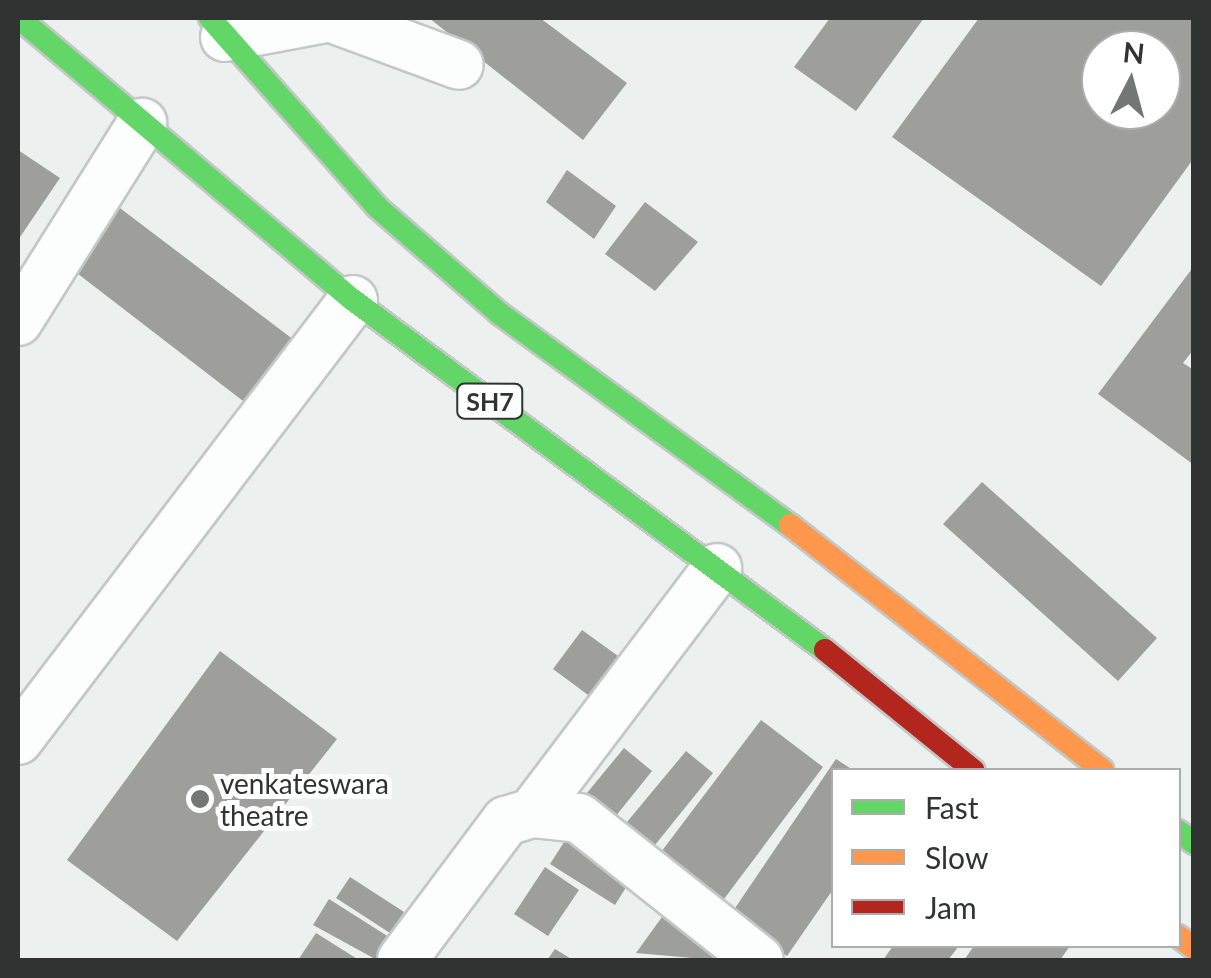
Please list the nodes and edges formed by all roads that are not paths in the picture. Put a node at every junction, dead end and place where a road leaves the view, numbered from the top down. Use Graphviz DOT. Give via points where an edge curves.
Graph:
graph roads {
  1 [pos="20,18"];
  2 [pos="329,18"];
  3 [pos="217,27"];
  4 [pos="460,65"];
  5 [pos="142,124"];
  6 [pos="353,300"];
  7 [pos="18,321"];
  8 [pos="716,568"];
  9 [pos="18,740"];
  10 [pos="970,768"];
  11 [pos="1099,768"];
  12 [pos="532,813"];
  13 [pos="402,960"];
  14 [pos="759,960"];
  1 -- 5 [label="main road, SH7"];
  2 -- 3 [label="street"];
  2 -- 4 [label="street"];
  3 -- 11 [label="main road, SH7" via="377,208 499,313 830,554"];
  5 -- 6 [label="main road, SH7"];
  5 -- 7 [label="street"];
  6 -- 8 [label="main road, SH7"];
  6 -- 9 [label="street"];
  8 -- 10 [label="main road, SH7"];
  8 -- 12 [label="street"];
  12 -- 13 [label="street" via="506,822"];
  12 -- 14 [label="street" via="579,818"];
}
